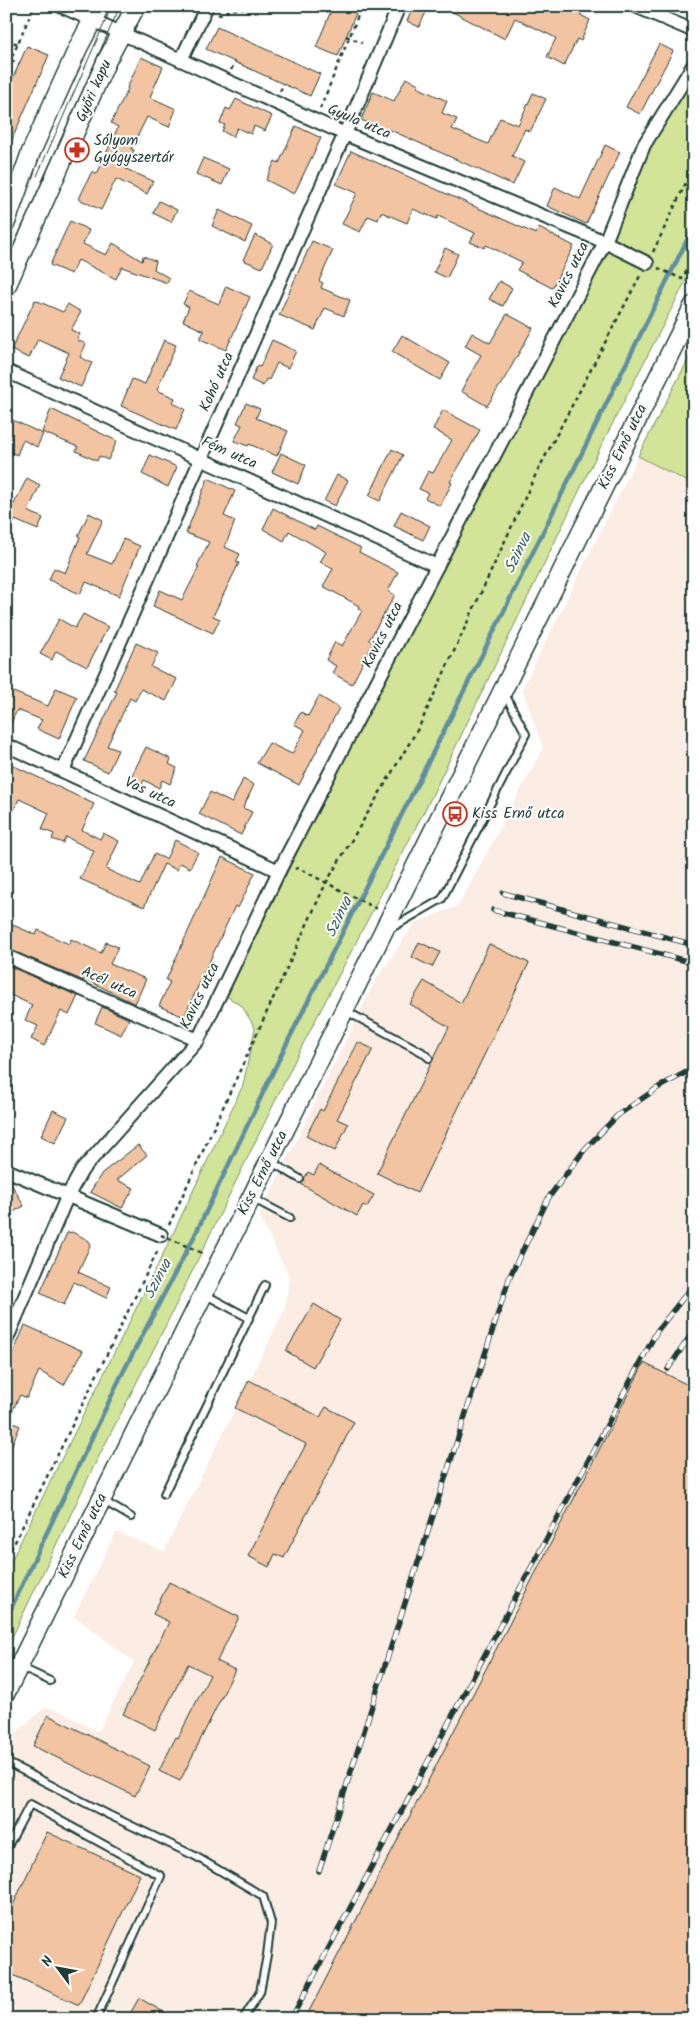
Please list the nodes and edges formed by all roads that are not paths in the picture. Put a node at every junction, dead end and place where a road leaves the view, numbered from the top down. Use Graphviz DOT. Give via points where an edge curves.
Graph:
graph roads {
  1 [pos="61,6"];
  2 [pos="136,6"];
  3 [pos="207,6"];
  4 [pos="399,6"];
  5 [pos="635,6"];
  6 [pos="96,13"];
  7 [pos="694,32"];
  8 [pos="121,33"];
  9 [pos="181,60"];
  10 [pos="694,64"];
  11 [pos="344,134"];
  12 [pos="6,222"];
  13 [pos="605,242"];
  14 [pos="647,263"];
  15 [pos="6,287"];
  16 [pos="694,305"];
  17 [pos="6,371"];
  18 [pos="201,458"];
  19 [pos="437,566"];
  20 [pos="503,690"];
  21 [pos="6,745"];
  22 [pos="63,771"];
  23 [pos="279,871"];
  24 [pos="383,934"];
  25 [pos="6,956"];
  26 [pos="343,1009"];
  27 [pos="198,1040"];
  28 [pos="429,1058"];
  29 [pos="269,1161"];
  30 [pos="6,1170"];
  31 [pos="300,1179"];
  32 [pos="67,1197"];
  33 [pos="250,1197"];
  34 [pos="290,1218"];
  35 [pos="161,1235"];
  36 [pos="265,1285"];
  37 [pos="202,1293"];
  38 [pos="249,1318"];
  39 [pos="6,1341"];
  40 [pos="164,1494"];
  41 [pos="101,1499"];
  42 [pos="131,1517"];
  43 [pos="19,1666"];
  44 [pos="50,1681"];
  45 [pos="6,1692"];
  46 [pos="6,1762"];
  47 [pos="6,1850"];
  48 [pos="96,2019"];
  49 [pos="243,2019"];
  1 -- 6 [label="street, Gyula utca"];
  2 -- 8 [label="street, Győri kapu"];
  3 -- 9 [label="street"];
  4 -- 11 [label="street, Kohó utca"];
  5 -- 7 [label="street"];
  6 -- 8 [label="street, Gyula utca"];
  6 -- 12 [label="street" via="31,152"];
  8 -- 9 [label="street, Gyula utca"];
  8 -- 15 [label="street, Győri kapu"];
  9 -- 11 [label="street, Gyula utca"];
  10 -- 13 [label="street, Kavics utca" via="644,145"];
  11 -- 13 [label="street, Gyula utca"];
  11 -- 18 [label="street, Kohó utca"];
  13 -- 14 [label="street, Gyula utca"];
  13 -- 19 [label="street, Kavics utca"];
  16 -- 20 [label="street, Kiss Ernő utca"];
  17 -- 18 [label="street, Fém utca"];
  18 -- 19 [label="street, Fém utca"];
  18 -- 22 [label="street, Kohó utca"];
  19 -- 23 [label="street, Kavics utca"];
  20 -- 24 [label="street, Kiss Ernő utca"];
  20 -- 24 [label="lane" via="526,734 442,899"];
  21 -- 22 [label="street, Vas utca"];
  22 -- 23 [label="street, Vas utca"];
  23 -- 27 [label="street, Kavics utca"];
  24 -- 26 [label="street, Kiss Ernő utca"];
  25 -- 27 [label="street, Acél utca"];
  26 -- 28 [label="lane"];
  26 -- 29 [label="street, Kiss Ernő utca"];
  27 -- 32 [label="street, Kavics utca" via="82,1170"];
  29 -- 31 [label="lane"];
  29 -- 33 [label="street, Kiss Ernő utca"];
  30 -- 32 [label="street"];
  32 -- 35 [label="street"];
  32 -- 39 [label="street, Kavics utca"];
  33 -- 34 [label="lane"];
  33 -- 37 [label="street, Kiss Ernő utca"];
  36 -- 38 [label="lane"];
  37 -- 38 [label="lane"];
  37 -- 41 [label="street, Kiss Ernő utca"];
  38 -- 40 [label="lane"];
  41 -- 42 [label="lane"];
  41 -- 43 [label="street, Kiss Ernő utca"];
  43 -- 44 [label="lane"];
  43 -- 45 [label="street, Kiss Ernő utca"];
  46 -- 49 [label="lane" via="195,1856 262,1896 271,1923 267,1955 260,1992"];
  47 -- 48 [label="lane" via="30,1804 161,1876"];
}
